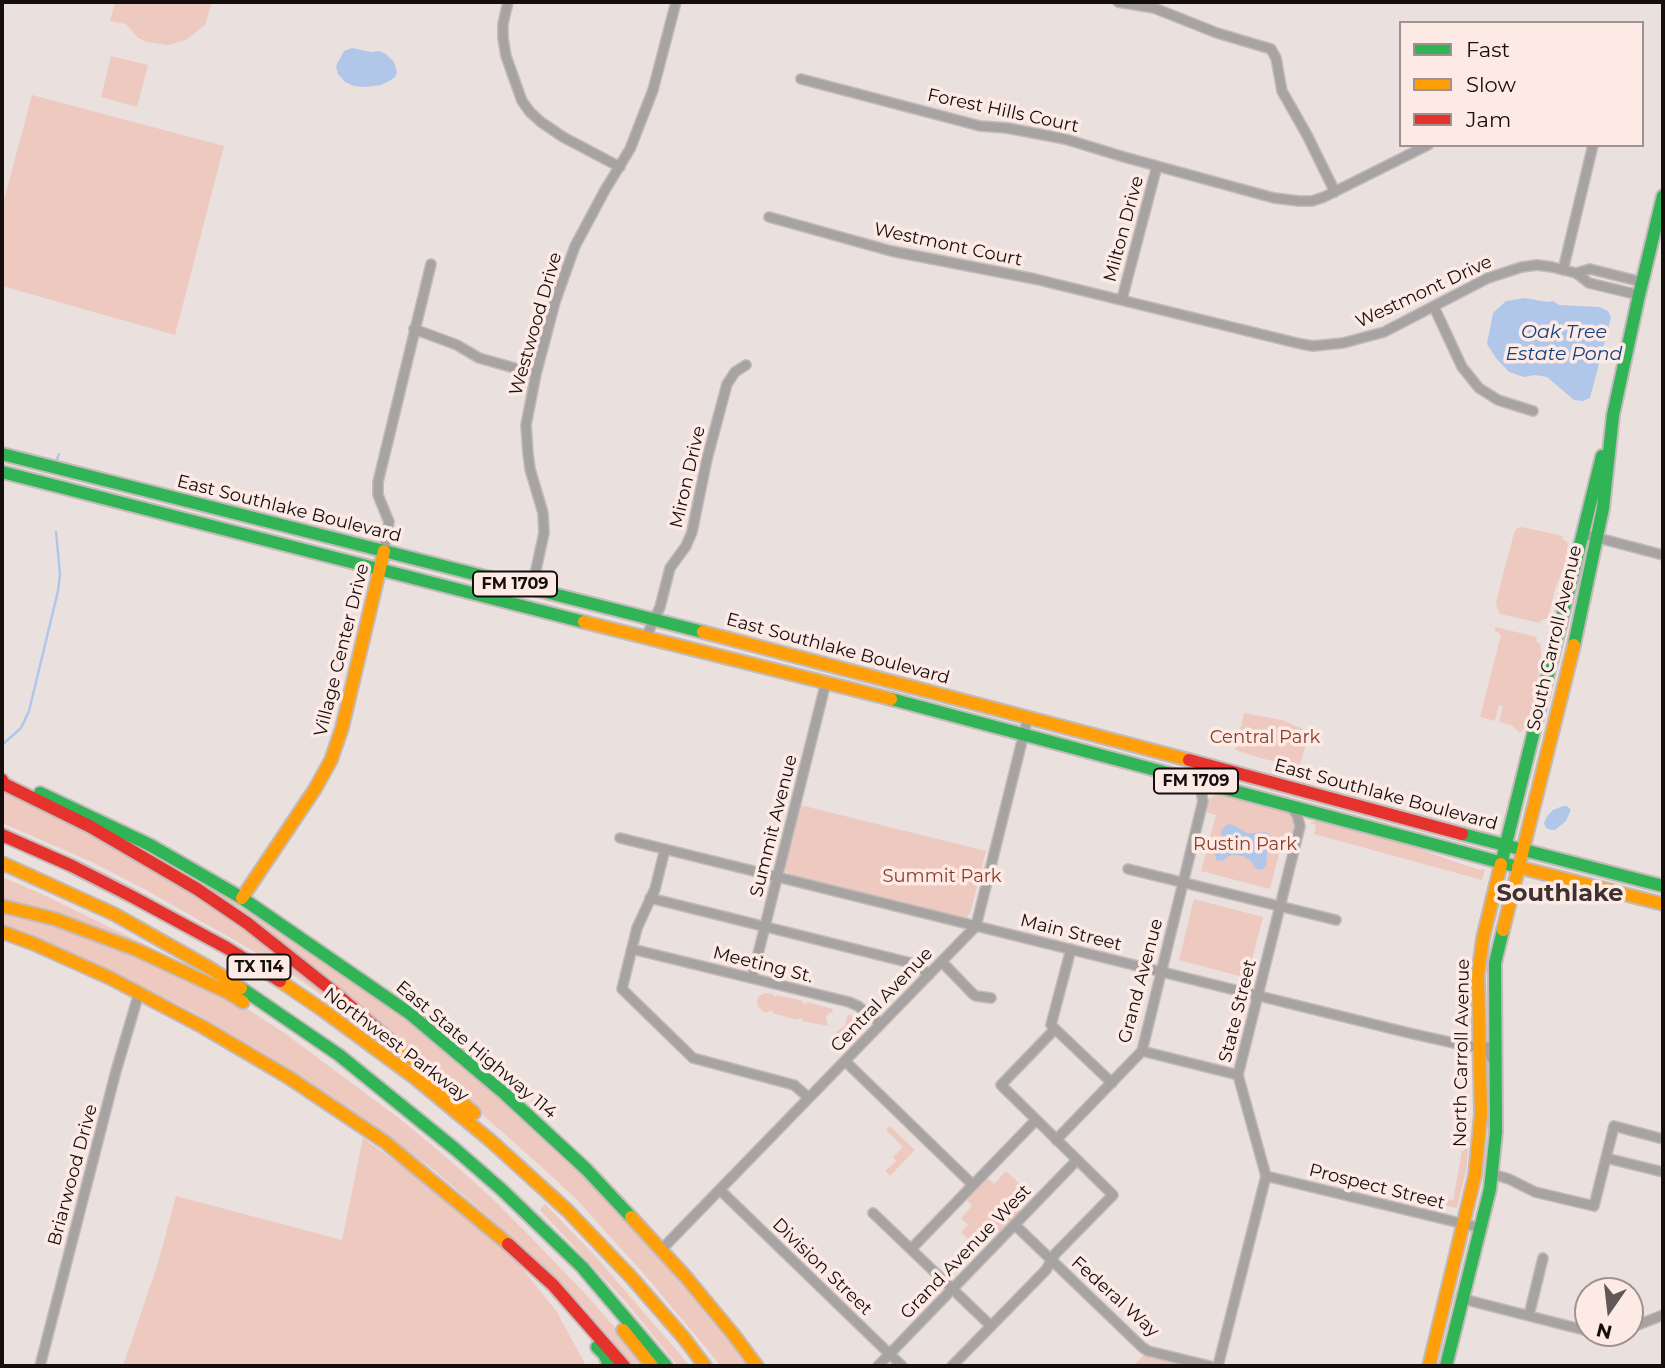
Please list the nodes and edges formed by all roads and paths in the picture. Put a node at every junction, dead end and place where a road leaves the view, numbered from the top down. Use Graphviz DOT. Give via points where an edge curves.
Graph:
graph roads {
  1 [pos="508,2"];
  2 [pos="676,2"];
  3 [pos="1118,2"];
  4 [pos="801,79"];
  5 [pos="1423,147"];
  6 [pos="1593,147"];
  7 [pos="1157,166"];
  8 [pos="620,167"];
  9 [pos="1335,192"];
  10 [pos="1663,196"];
  11 [pos="769,217"];
  12 [pos="431,264"];
  13 [pos="1563,270"];
  14 [pos="1640,288"];
  15 [pos="1122,299"];
  16 [pos="1434,307"];
  17 [pos="414,329"];
  18 [pos="746,365"];
  19 [pos="536,374"];
  20 [pos="1533,411"];
  21 [pos="1614,415"];
  22 [pos="2,454"];
  23 [pos="2,472"];
  24 [pos="1583,534"];
  25 [pos="1596,537"];
  26 [pos="384,551"];
  27 [pos="1663,555"];
  28 [pos="379,569"];
  29 [pos="532,588"];
  30 [pos="1568,593"];
  31 [pos="655,619"];
  32 [pos="1557,635"];
  33 [pos="646,637"];
  34 [pos="1574,643"];
  35 [pos="826,682"];
  36 [pos="1564,686"];
  37 [pos="1028,717"];
  38 [pos="1024,735"];
  39 [pos="2,777"];
  40 [pos="1195,780"];
  41 [pos="1223,788"];
  42 [pos="1203,801"];
  43 [pos="1290,806"];
  44 [pos="1322,814"];
  45 [pos="1300,826"];
  46 [pos="2,835"];
  47 [pos="620,838"];
  48 [pos="1506,846"];
  49 [pos="666,849"];
  50 [pos="1522,850"];
  51 [pos="1502,862"];
  52 [pos="2,863"];
  53 [pos="1518,867"];
  54 [pos="1128,869"];
  55 [pos="778,877"];
  56 [pos="1183,882"];
  57 [pos="1663,886"];
  58 [pos="242,898"];
  59 [pos="650,898"];
  60 [pos="1663,904"];
  61 [pos="2,906"];
  62 [pos="1280,906"];
  63 [pos="1336,920"];
  64 [pos="765,926"];
  65 [pos="976,926"];
  66 [pos="2,932"];
  67 [pos="632,948"];
  68 [pos="1070,949"];
  69 [pos="942,962"];
  70 [pos="1161,972"];
  71 [pos="929,975"];
  72 [pos="752,978"];
  73 [pos="139,993"];
  74 [pos="1258,996"];
  75 [pos="991,998"];
  76 [pos="881,1024"];
  77 [pos="1055,1029"];
  78 [pos="1479,1046"];
  79 [pos="1142,1051"];
  80 [pos="339,1055"];
  81 [pos="845,1061"];
  82 [pos="1494,1073"];
  83 [pos="1238,1075"];
  84 [pos="1112,1083"];
  85 [pos="809,1098"];
  86 [pos="1036,1120"];
  87 [pos="1663,1139"];
  88 [pos="1056,1140"];
  89 [pos="491,1142"];
  90 [pos="1606,1158"];
  91 [pos="1077,1160"];
  92 [pos="1663,1172"];
  93 [pos="1492,1174"];
  94 [pos="1266,1176"];
  95 [pos="973,1185"];
  96 [pos="720,1190"];
  97 [pos="873,1213"];
  98 [pos="1464,1224"];
  99 [pos="1015,1225"];
  100 [pos="1481,1228"];
  101 [pos="911,1249"];
  102 [pos="661,1250"];
  103 [pos="1543,1258"];
  104 [pos="1051,1260"];
  105 [pos="582,1267"];
  106 [pos="553,1285"];
  107 [pos="952,1289"];
  108 [pos="1463,1299"];
  109 [pos="1529,1315"];
  110 [pos="1663,1315"];
  111 [pos="1644,1322"];
  112 [pos="991,1326"];
  113 [pos="1574,1327"];
  114 [pos="890,1354"];
  115 [pos="40,1366"];
  116 [pos="607,1366"];
  117 [pos="624,1366"];
  118 [pos="652,1366"];
  119 [pos="666,1366"];
  120 [pos="705,1366"];
  121 [pos="757,1366"];
  122 [pos="878,1366"];
  123 [pos="902,1366"];
  124 [pos="952,1366"];
  125 [pos="1210,1366"];
  126 [pos="1217,1366"];
  127 [pos="1429,1366"];
  128 [pos="1446,1366"];
  1 -- 8 [label="street" via="503,31 506,57 522,101 541,122"];
  2 -- 8 [label="street, Westwood Drive" via="653,90"];
  3 -- 9 [label="street" via="1154,8 1271,49 1282,91"];
  4 -- 7 [label="street, Forest Hills Court" via="980,126 1065,139"];
  5 -- 9 [label="street, Forest Hills Court"];
  6 -- 13 [label="street"];
  7 -- 9 [label="street, Forest Hills Court" via="1274,198 1312,201"];
  7 -- 15 [label="street, Milton Drive"];
  8 -- 19 [label="street, Westwood Drive" via="575,246"];
  10 -- 14 [label="main road, South Carroll Avenue"];
  11 -- 15 [label="street, Westmont Court" via="891,251"];
  12 -- 17 [label="street"];
  13 -- 14 [label="street, Westmont Drive" via="1576,273 1590,268"];
  13 -- 16 [label="street, Westmont Drive" via="1522,267 1488,278"];
  14 -- 21 [label="main road, South Carroll Avenue"];
  15 -- 16 [label="street, Westmont Drive" via="1314,346 1384,332"];
  16 -- 20 [label="street" via="1462,367 1479,388 1498,400"];
  17 -- 19 [label="street" via="479,358"];
  17 -- 26 [label="street" via="378,482 389,522"];
  18 -- 31 [label="street, Miron Drive" via="727,384 692,533 670,568"];
  19 -- 29 [label="street, Westwood Drive" via="526,425 527,453 544,533"];
  21 -- 24 [label="main road, South Carroll Avenue"];
  21 -- 25 [label="main road, South Carroll Avenue"];
  22 -- 26 [label="main road, East Southlake Boulevard / FM 1709"];
  23 -- 28 [label="main road, East Southlake Boulevard / FM 1709"];
  24 -- 25 [label="street"];
  24 -- 30 [label="main road, South Carroll Avenue"];
  25 -- 27 [label="street"];
  25 -- 34 [label="main road, South Carroll Avenue"];
  26 -- 28 [label="main road, Village Center Drive"];
  26 -- 29 [label="main road, East Southlake Boulevard / FM 1709"];
  28 -- 33 [label="main road, East Southlake Boulevard / FM 1709"];
  28 -- 58 [label="main road, Village Center Drive" via="331,760"];
  29 -- 31 [label="main road, East Southlake Boulevard / FM 1709"];
  30 -- 32 [label="main road, South Carroll Avenue"];
  30 -- 34 [label="main road" via="1564,634"];
  31 -- 33 [label="street, Miron Drive"];
  31 -- 37 [label="main road, East Southlake Boulevard / FM 1709"];
  32 -- 36 [label="main road" via="1564,649"];
  32 -- 48 [label="main road, South Carroll Avenue"];
  33 -- 35 [label="main road, East Southlake Boulevard / FM 1709"];
  34 -- 36 [label="main road, South Carroll Avenue"];
  35 -- 38 [label="main road, East Southlake Boulevard / FM 1709"];
  35 -- 55 [label="street, Summit Avenue"];
  36 -- 50 [label="main road, South Carroll Avenue"];
  37 -- 38 [label="street, Central Avenue"];
  37 -- 48 [label="main road, East Southlake Boulevard / FM 1709"];
  38 -- 40 [label="main road, East Southlake Boulevard / FM 1709"];
  38 -- 65 [label="street, Central Avenue"];
  39 -- 58 [label="main road, East State Highway 114" via="150,845"];
  39 -- 89 [label="main road" via="4,784 141,855 247,923 483,1121"];
  40 -- 41 [label="main road, East Southlake Boulevard / FM 1709"];
  40 -- 42 [label="street"];
  41 -- 42 [label="street"];
  41 -- 43 [label="main road, East Southlake Boulevard / FM 1709"];
  42 -- 56 [label="street, Grand Avenue"];
  43 -- 44 [label="main road, East Southlake Boulevard / FM 1709"];
  43 -- 45 [label="street"];
  44 -- 45 [label="street"];
  44 -- 51 [label="main road, East Southlake Boulevard / FM 1709"];
  45 -- 62 [label="street, State Street"];
  46 -- 89 [label="main road, Northwest Parkway / TX 114" via="131,896 266,972 415,1078"];
  47 -- 49 [label="street, Main Street"];
  48 -- 50 [label="main road, East Southlake Boulevard / FM 1709"];
  48 -- 51 [label="main road, South Carroll Avenue"];
  49 -- 55 [label="street, Main Street"];
  49 -- 59 [label="street"];
  50 -- 53 [label="main road, South Carroll Avenue"];
  50 -- 57 [label="main road, East Southlake Boulevard / FM 1709"];
  51 -- 53 [label="main road, East Southlake Boulevard / FM 1709"];
  51 -- 78 [label="main road, North Carroll Avenue" via="1479,961"];
  52 -- 80 [label="main road, TX 114" via="114,914 208,967"];
  53 -- 60 [label="main road, East Southlake Boulevard / FM 1709"];
  53 -- 82 [label="main road, North Carroll Avenue" via="1495,963"];
  54 -- 56 [label="street"];
  55 -- 64 [label="street, Summit Avenue"];
  55 -- 65 [label="street, Main Street"];
  56 -- 62 [label="street"];
  56 -- 70 [label="street, Grand Avenue"];
  58 -- 102 [label="main road, East State Highway 114" via="416,1019 576,1159"];
  59 -- 64 [label="street"];
  59 -- 67 [label="street"];
  61 -- 80 [label="main road" via="55,919 137,950 227,992 319,1052"];
  62 -- 63 [label="street"];
  62 -- 74 [label="street, State Street"];
  64 -- 71 [label="street" via="911,963"];
  64 -- 72 [label="street, Summit Avenue"];
  65 -- 68 [label="street, Main Street"];
  65 -- 69 [label="street, Central Avenue"];
  66 -- 73 [label="main road"];
  67 -- 72 [label="street, Meeting St."];
  67 -- 85 [label="street" via="622,989 687,1054 794,1085"];
  68 -- 70 [label="street, Main Street"];
  68 -- 77 [label="street" via="1051,1025"];
  69 -- 71 [label="street, Central Avenue"];
  69 -- 75 [label="street" via="973,994"];
  70 -- 74 [label="street, Main Street"];
  70 -- 79 [label="street, Grand Avenue"];
  71 -- 76 [label="street, Central Avenue"];
  72 -- 76 [label="street, Meeting St." via="849,1002"];
  73 -- 106 [label="main road" via="288,1077 385,1142"];
  73 -- 115 [label="street, Briarwood Drive"];
  74 -- 78 [label="street, Main Street"];
  74 -- 83 [label="street, State Street"];
  76 -- 81 [label="street, Central Avenue"];
  77 -- 84 [label="street"];
  77 -- 86 [label="street" via="1001,1086"];
  78 -- 82 [label="street" via="1489,1048"];
  78 -- 98 [label="main road, North Carroll Avenue" via="1479,1141"];
  79 -- 83 [label="street"];
  79 -- 84 [label="street, Grand Avenue"];
  80 -- 105 [label="main road, TX 114" via="501,1189"];
  81 -- 85 [label="street, Central Avenue"];
  81 -- 95 [label="street"];
  82 -- 93 [label="main road, North Carroll Avenue"];
  83 -- 94 [label="street, State Street"];
  84 -- 88 [label="street, Grand Avenue"];
  85 -- 96 [label="street, Central Avenue"];
  86 -- 88 [label="street"];
  86 -- 95 [label="street"];
  87 -- 90 [label="street" via="1614,1126"];
  88 -- 91 [label="street"];
  89 -- 120 [label="main road, Northwest Parkway / TX 114" via="631,1277"];
  90 -- 92 [label="street"];
  90 -- 93 [label="street" via="1594,1206 1535,1192"];
  91 -- 99 [label="street, Grand Avenue West"];
  91 -- 104 [label="street" via="1113,1195"];
  93 -- 100 [label="main road, North Carroll Avenue"];
  94 -- 98 [label="street, Prospect Street"];
  94 -- 126 [label="street, State Street"];
  95 -- 101 [label="street"];
  96 -- 102 [label="street, Central Avenue"];
  96 -- 114 [label="street, Division Street"];
  97 -- 101 [label="street"];
  98 -- 100 [label="street, Prospect Street"];
  98 -- 127 [label="main road, North Carroll Avenue"];
  99 -- 104 [label="street, Federal Way"];
  99 -- 107 [label="street, Grand Avenue West"];
  100 -- 108 [label="main road, North Carroll Avenue"];
  101 -- 107 [label="street"];
  102 -- 121 [label="main road, East State Highway 114"];
  103 -- 109 [label="street"];
  104 -- 112 [label="street"];
  104 -- 125 [label="street, Federal Way" via="1142,1348"];
  105 -- 118 [label="main road" via="595,1295"];
  105 -- 119 [label="main road, TX 114"];
  106 -- 116 [label="main road" via="558,1302 604,1354"];
  106 -- 117 [label="main road"];
  107 -- 112 [label="street"];
  107 -- 114 [label="street, Grand Avenue West"];
  108 -- 109 [label="street"];
  108 -- 128 [label="main road, North Carroll Avenue"];
  109 -- 113 [label="street"];
  110 -- 111 [label="street"];
  112 -- 124 [label="street"];
  114 -- 122 [label="street, Grand Avenue West"];
  114 -- 123 [label="street, Division Street"];
}
